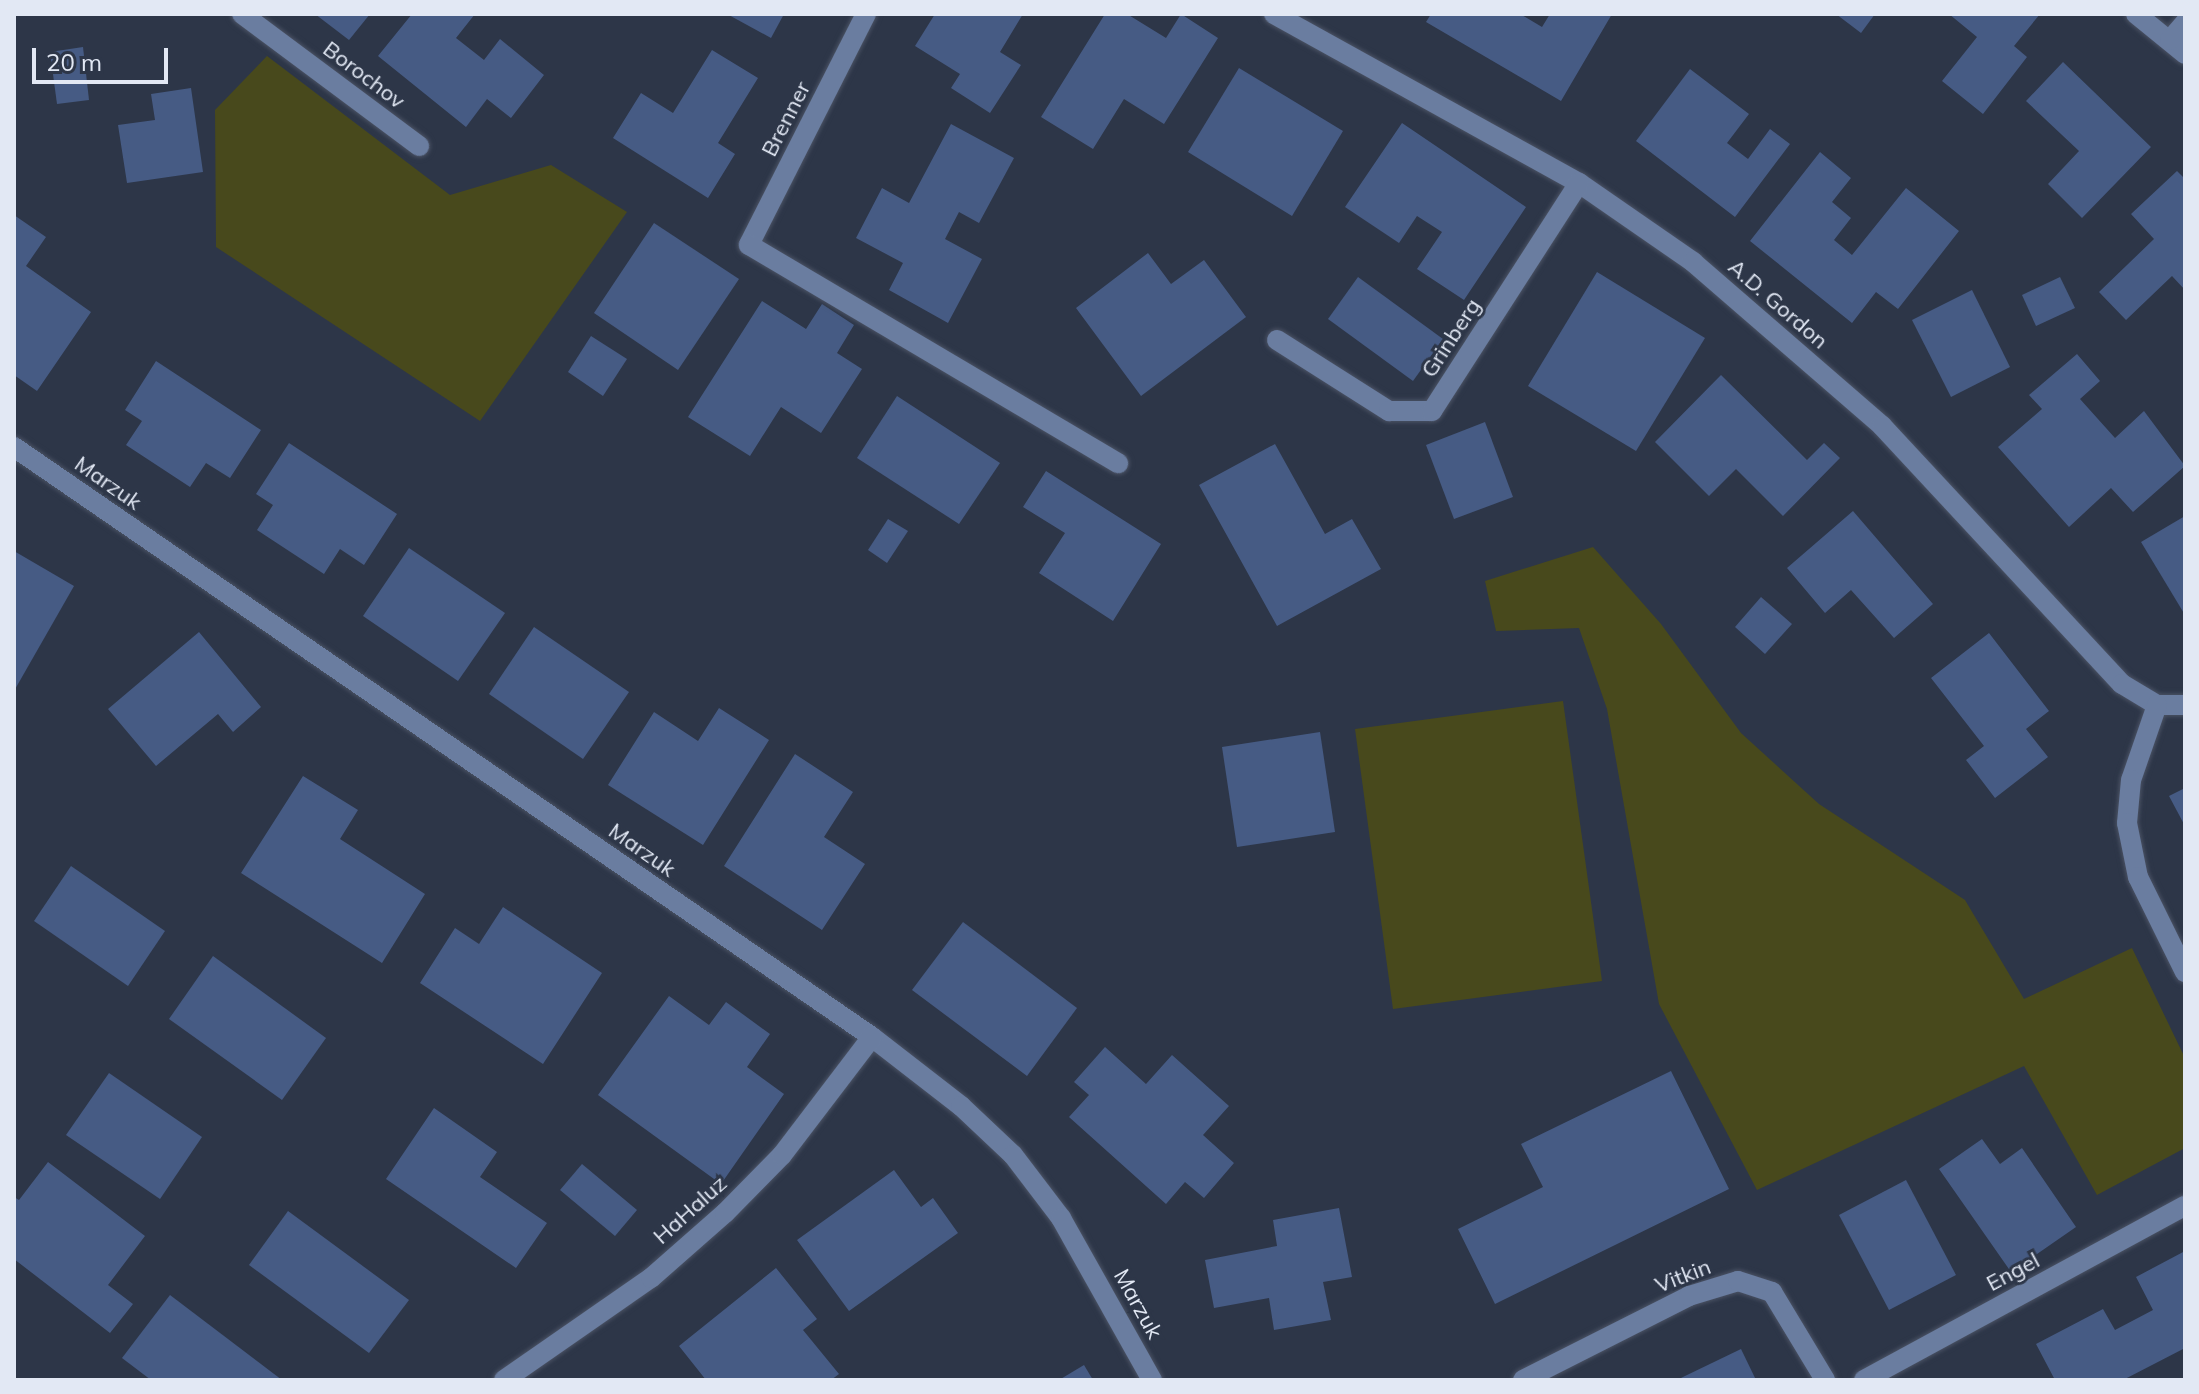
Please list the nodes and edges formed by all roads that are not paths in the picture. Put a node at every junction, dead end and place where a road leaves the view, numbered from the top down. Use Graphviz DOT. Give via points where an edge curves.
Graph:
graph roads {
  1 [pos="242,14"];
  2 [pos="866,14"];
  3 [pos="1274,14"];
  4 [pos="2136,14"];
  5 [pos="2185,23"];
  6 [pos="2178,47"];
  7 [pos="419,146"];
  8 [pos="1579,183"];
  9 [pos="1277,340"];
  10 [pos="14,447"];
  11 [pos="1118,463"];
  12 [pos="2157,705"];
  13 [pos="2185,705"];
  14 [pos="2185,972"];
  15 [pos="872,1037"];
  16 [pos="2185,1206"];
  17 [pos="504,1380"];
  18 [pos="1152,1380"];
  19 [pos="1523,1380"];
  20 [pos="1825,1380"];
  21 [pos="1864,1380"];
  1 -- 7 [label="street, Borochov"];
  2 -- 11 [label="street, Brenner" via="749,245"];
  3 -- 8 [label="street, A.D. Gordon"];
  4 -- 6 [label="street"];
  5 -- 6 [label="street"];
  8 -- 9 [label="street, Grinberg" via="1432,411 1389,411"];
  8 -- 12 [label="street, A.D. Gordon" via="1693,262 1882,426 2028,592 2122,684"];
  10 -- 15 [label="street, Marzuk"];
  12 -- 13 [label="street"];
  12 -- 14 [label="street" via="2131,780 2127,823 2138,877"];
  15 -- 17 [label="street, HaHaluz" via="782,1155 725,1213 651,1278"];
  15 -- 18 [label="street, Marzuk" via="1013,1155 1061,1218"];
  16 -- 21 [label="street, Engel"];
  19 -- 20 [label="street, Vitkin" via="1689,1296 1738,1281 1772,1292"];
}
